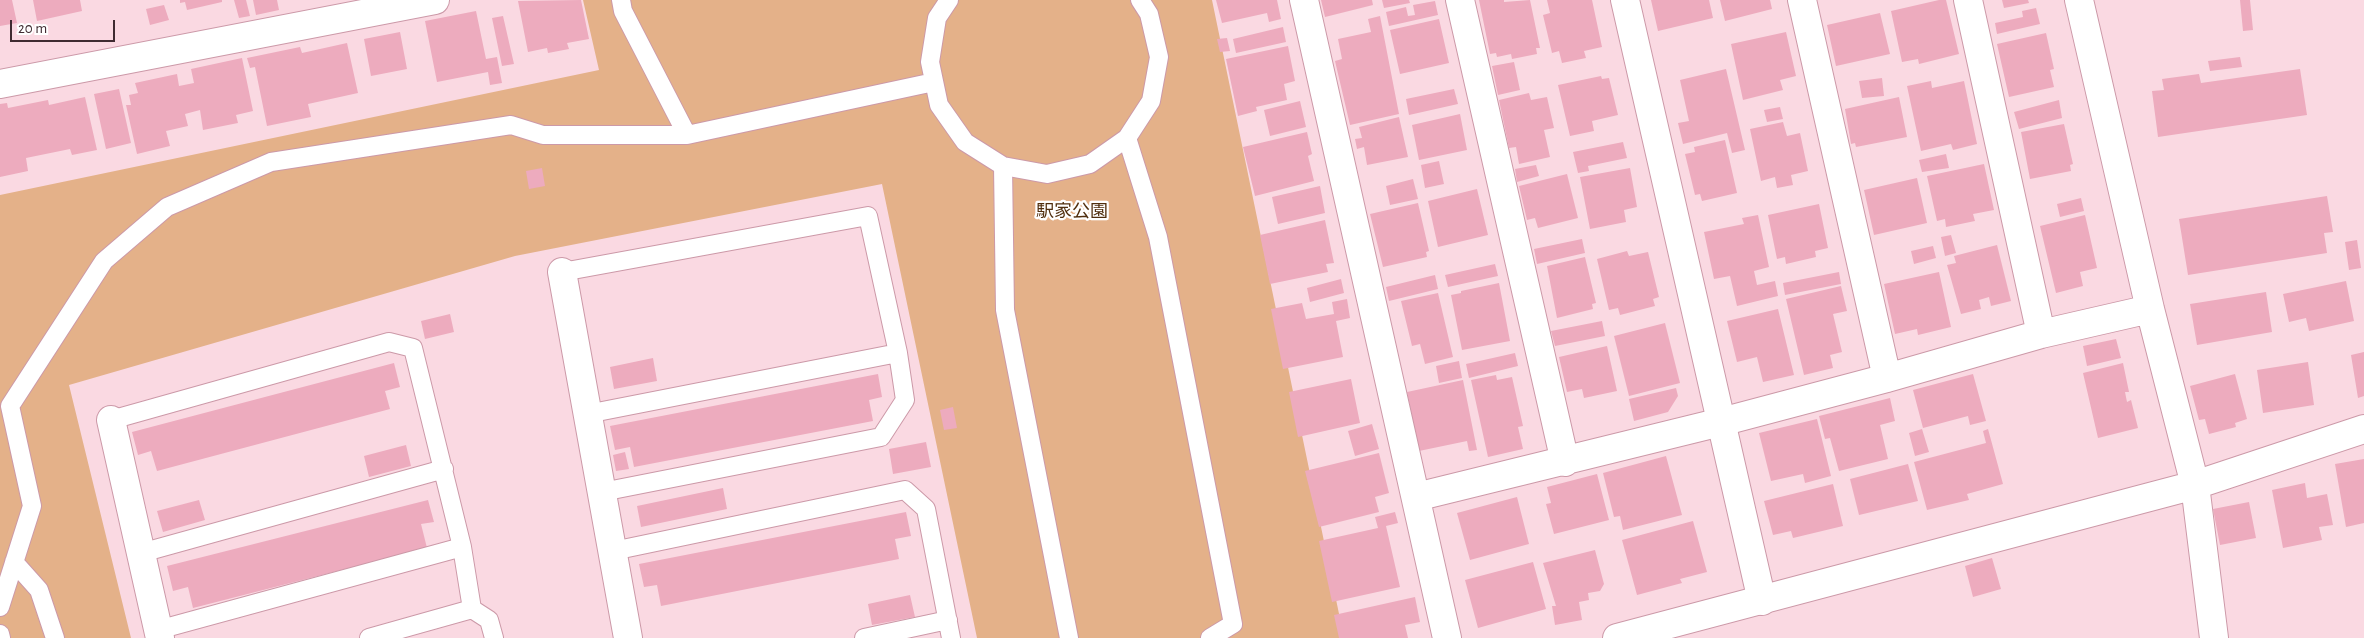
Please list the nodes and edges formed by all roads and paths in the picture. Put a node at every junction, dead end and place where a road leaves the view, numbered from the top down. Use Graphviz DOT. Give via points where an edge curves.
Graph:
graph roads {
  1 [pos="435,0"];
  2 [pos="621,0"];
  3 [pos="949,0"];
  4 [pos="1140,0"];
  5 [pos="1304,0"];
  6 [pos="1460,0"];
  7 [pos="1625,0"];
  8 [pos="1802,0"];
  9 [pos="1968,0"];
  10 [pos="2079,0"];
  11 [pos="934,82"];
  12 [pos="0,84"];
  13 [pos="687,134"];
  14 [pos="1127,138"];
  15 [pos="1003,166"];
  16 [pos="562,272"];
  17 [pos="2150,309"];
  18 [pos="2041,334"];
  19 [pos="898,353"];
  20 [pos="1887,378"];
  21 [pos="587,414"];
  22 [pos="111,420"];
  23 [pos="1721,422"];
  24 [pos="2364,429"];
  25 [pos="1565,462"];
  26 [pos="444,469"];
  27 [pos="2195,485"];
  28 [pos="602,492"];
  29 [pos="1416,497"];
  30 [pos="462,547"];
  31 [pos="613,551"];
  32 [pos="141,553"];
  33 [pos="14,562"];
  34 [pos="1762,601"];
  35 [pos="0,607"];
  36 [pos="472,609"];
  37 [pos="948,620"];
  38 [pos="0,634"];
  39 [pos="159,634"];
  40 [pos="1632,636"];
  41 [pos="1,638"];
  42 [pos="55,638"];
  43 [pos="369,638"];
  44 [pos="494,638"];
  45 [pos="628,638"];
  46 [pos="864,638"];
  47 [pos="951,638"];
  48 [pos="1069,638"];
  49 [pos="1210,638"];
  50 [pos="1447,638"];
  51 [pos="2214,638"];
  1 -- 12 [label="street"];
  2 -- 13 [label="lane" via="623,11"];
  3 -- 11 [label="lane" via="937,18 930,62"];
  4 -- 14 [label="lane" via="1149,14 1159,57 1151,101"];
  5 -- 29 [label="street"];
  6 -- 25 [label="street"];
  7 -- 23 [label="street"];
  8 -- 20 [label="street"];
  9 -- 18 [label="street"];
  10 -- 17 [label="street"];
  11 -- 13 [label="lane"];
  11 -- 15 [label="lane" via="939,106 965,142"];
  13 -- 33 [label="lane" via="543,134 511,125 271,162 167,207 104,261 10,406 32,506"];
  14 -- 15 [label="lane" via="1090,164 1055,172 1046,174"];
  14 -- 49 [label="lane" via="1158,237 1233,624"];
  15 -- 48 [label="lane" via="1005,310"];
  16 -- 19 [label="lane" via="868,216"];
  16 -- 21 [label="street"];
  17 -- 18 [label="street"];
  17 -- 27 [label="street"];
  18 -- 20 [label="street"];
  19 -- 21 [label="lane"];
  19 -- 28 [label="lane" via="906,400 881,437"];
  20 -- 23 [label="street"];
  21 -- 28 [label="street"];
  22 -- 26 [label="lane" via="389,342 413,348"];
  22 -- 32 [label="street"];
  23 -- 25 [label="street"];
  23 -- 34 [label="street"];
  24 -- 27 [label="street"];
  25 -- 29 [label="street"];
  26 -- 30 [label="lane"];
  26 -- 32 [label="lane"];
  27 -- 34 [label="street"];
  27 -- 51 [label="street"];
  28 -- 31 [label="street"];
  29 -- 50 [label="street"];
  30 -- 36 [label="lane"];
  30 -- 39 [label="lane"];
  31 -- 37 [label="lane" via="906,490 926,509"];
  31 -- 45 [label="street"];
  32 -- 39 [label="street"];
  33 -- 35 [label="lane"];
  33 -- 42 [label="lane" via="39,590"];
  34 -- 40 [label="street"];
  36 -- 43 [label="lane"];
  36 -- 44 [label="lane" via="489,620"];
  37 -- 46 [label="lane"];
  37 -- 47 [label="lane"];
  38 -- 41 [label="lane"];
}
